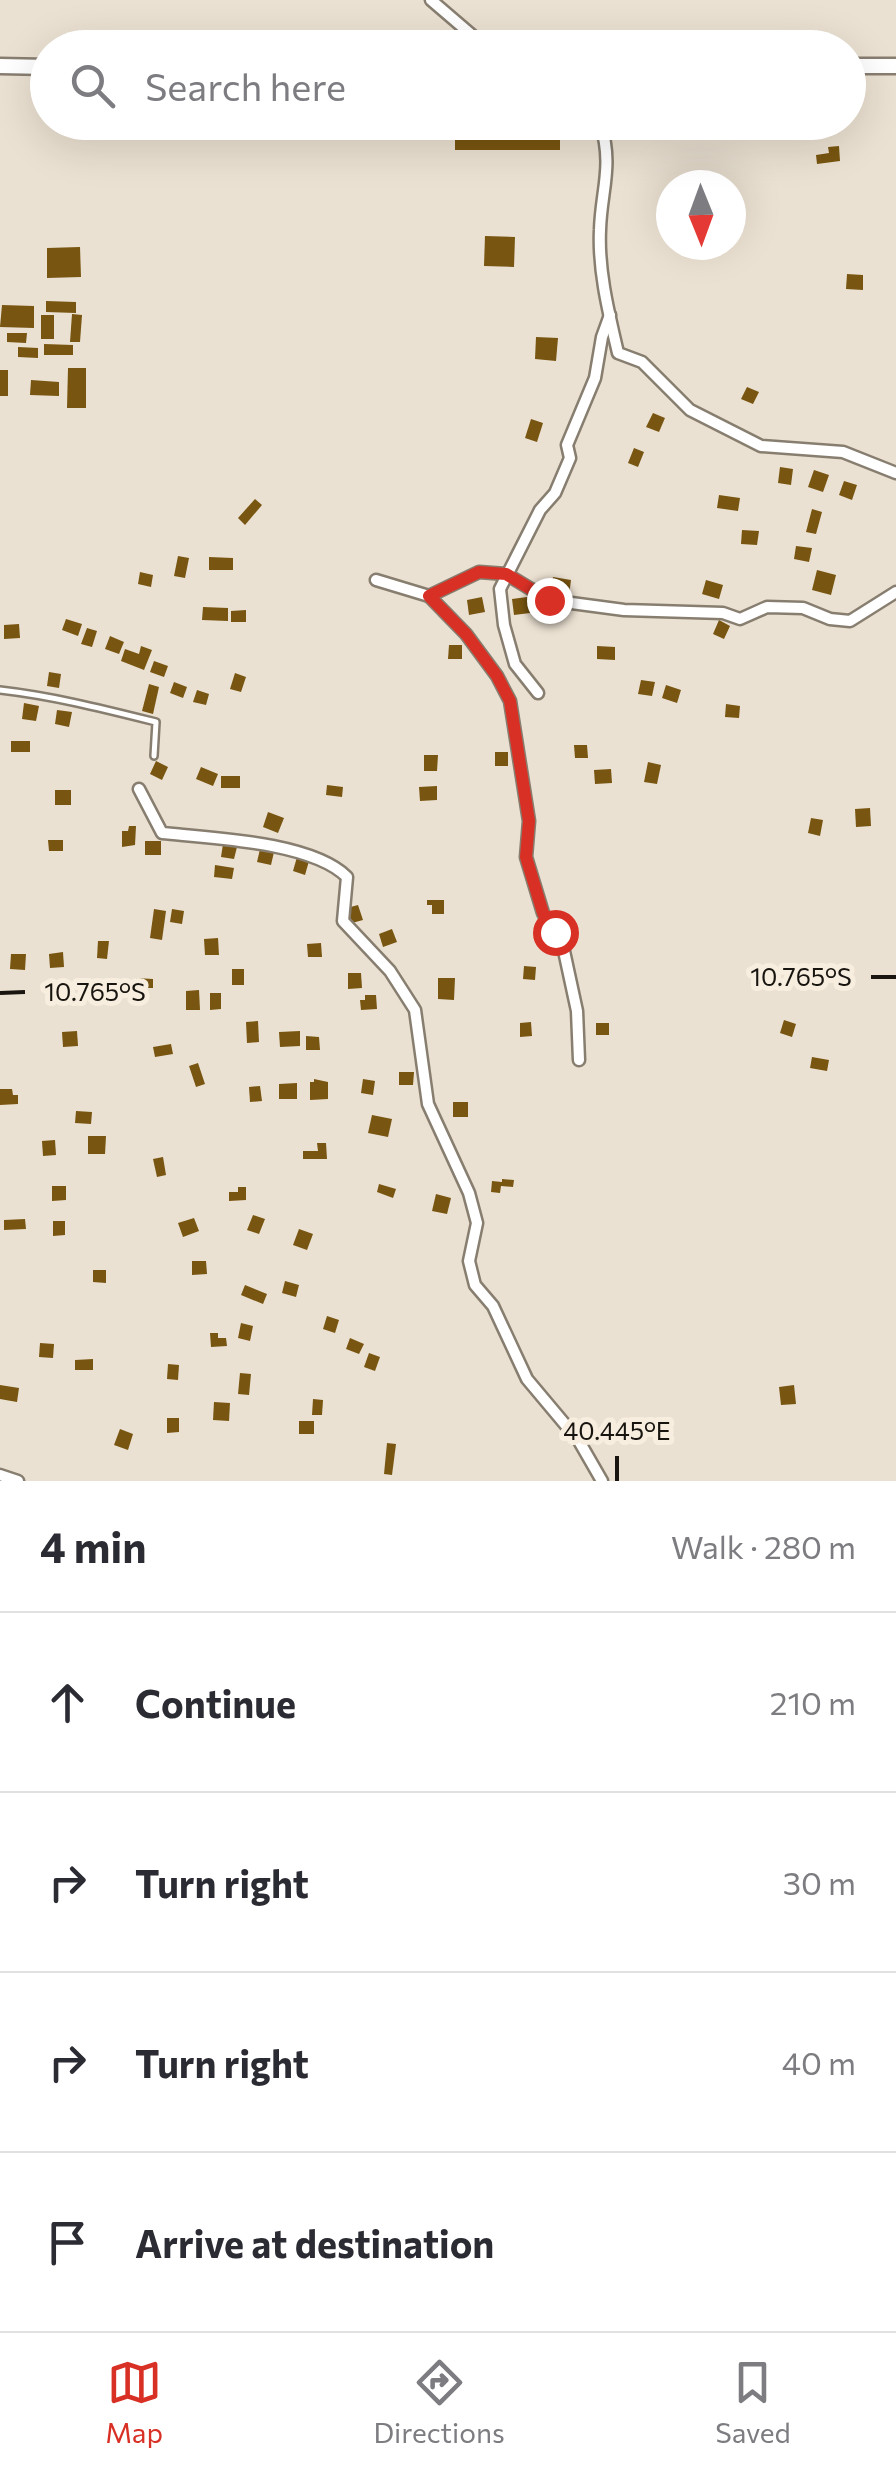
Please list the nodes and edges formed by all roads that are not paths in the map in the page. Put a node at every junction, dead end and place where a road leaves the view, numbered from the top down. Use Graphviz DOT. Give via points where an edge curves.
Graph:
graph roads {
  1 [pos="431,0"];
  2 [pos="466,30"];
  3 [pos="0,66"];
  4 [pos="866,66"];
  5 [pos="896,66"];
  6 [pos="30,67"];
  7 [pos="604,140"];
  8 [pos="610,316"];
  9 [pos="602,337"];
  10 [pos="618,353"];
  11 [pos="896,473"];
  12 [pos="506,574"];
  13 [pos="376,580"];
  14 [pos="896,592"];
  15 [pos="429,596"];
  16 [pos="0,690"];
  17 [pos="538,692"];
  18 [pos="154,756"];
  19 [pos="139,789"];
  20 [pos="579,1060"];
  21 [pos="0,1475"];
  22 [pos="18,1481"];
  23 [pos="602,1481"];
  1 -- 2 [label="street"];
  3 -- 6 [label="street"];
  4 -- 5 [label="street"];
  7 -- 8 [label="street" via="600,250"];
  8 -- 9 [label="street"];
  8 -- 10 [label="street"];
  9 -- 10 [label="street"];
  9 -- 12 [label="street" via="595,378 567,446 570,458"];
  10 -- 11 [label="street" via="642,362 690,410 760,446 843,452"];
  12 -- 14 [label="street" via="549,600 740,619 767,607 802,608 850,622"];
  12 -- 15 [label="street" via="479,572"];
  12 -- 17 [label="street" via="500,589 504,625 516,664"];
  13 -- 15 [label="street"];
  15 -- 20 [label="street" via="466,634 510,701 529,821 526,857 543,913 564,951"];
  16 -- 18 [label="lane" via="156,722"];
  19 -- 23 [label="street" via="162,832 263,844 334,864 347,877 343,920 390,971 414,1010 428,1104 477,1223 469,1261 475,1285 494,1306 527,1379"];
  21 -- 22 [label="street"];
}
